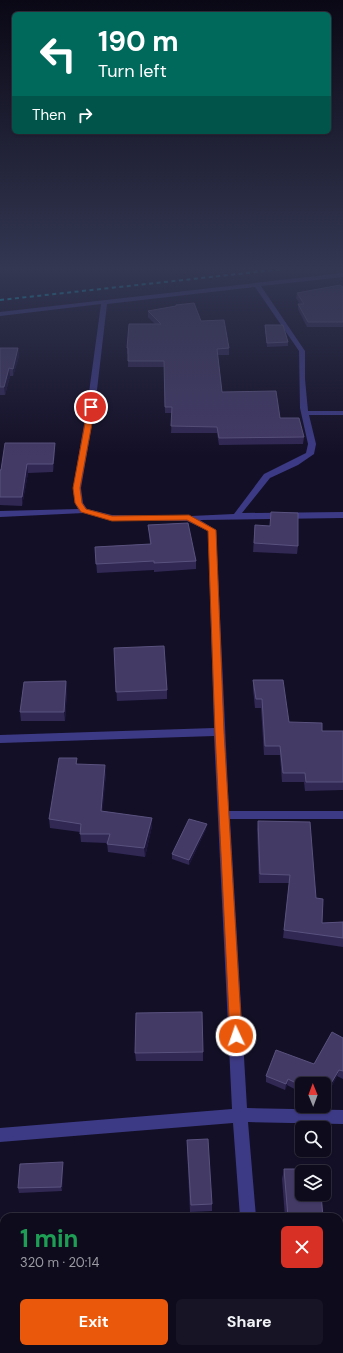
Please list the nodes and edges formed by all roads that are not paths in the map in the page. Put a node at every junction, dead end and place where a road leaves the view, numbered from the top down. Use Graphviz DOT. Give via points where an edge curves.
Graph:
graph roads {
  1 [pos="101,330"];
  2 [pos="288,330"];
  3 [pos="305,413"];
  4 [pos="343,413"];
  5 [pos="84,511"];
  6 [pos="0,514"];
  7 [pos="236,516"];
  8 [pos="343,516"];
  9 [pos="189,518"];
  10 [pos="219,732"];
  11 [pos="0,739"];
  12 [pos="224,815"];
  13 [pos="343,815"];
  14 [pos="240,1115"];
  15 [pos="343,1117"];
  16 [pos="0,1135"];
  17 [pos="248,1213"];
  1 -- 5 [label="street" via="91,407 76,488 79,503"];
  2 -- 3 [label="street" via="302,351"];
  3 -- 4 [label="street"];
  3 -- 7 [label="street" via="312,444 310,454 267,476"];
  5 -- 6 [label="street"];
  5 -- 9 [label="street" via="112,518"];
  7 -- 8 [label="street"];
  7 -- 9 [label="street"];
  9 -- 10 [label="street" via="212,530"];
  10 -- 11 [label="street"];
  10 -- 12 [label="street"];
  12 -- 13 [label="street"];
  12 -- 14 [label="street"];
  14 -- 15 [label="street"];
  14 -- 16 [label="street"];
  14 -- 17 [label="street"];
}
